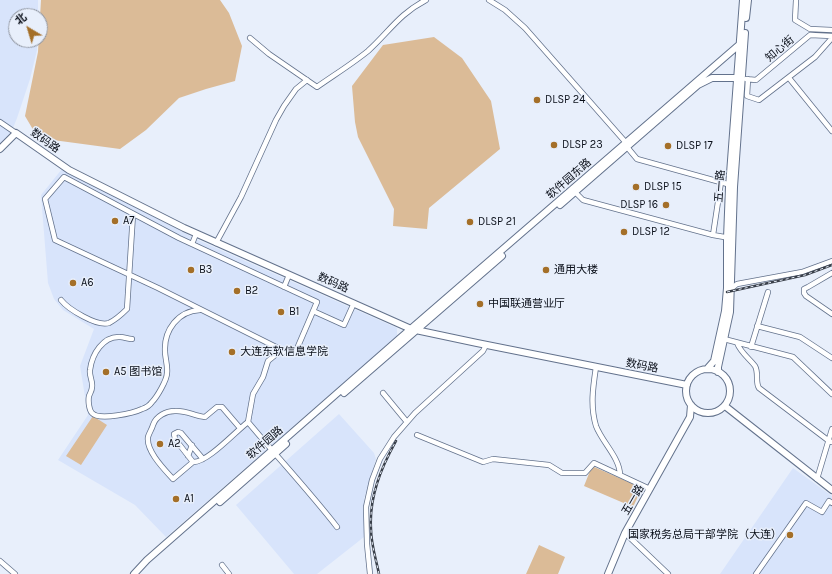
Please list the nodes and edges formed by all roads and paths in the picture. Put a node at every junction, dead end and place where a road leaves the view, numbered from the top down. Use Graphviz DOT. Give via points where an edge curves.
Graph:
graph roads {
  1 [pos="426,0"];
  2 [pos="489,0"];
  3 [pos="743,0"];
  4 [pos="748,0"];
  5 [pos="796,0"];
  6 [pos="832,30"];
  7 [pos="832,37"];
  8 [pos="250,38"];
  9 [pos="740,44"];
  10 [pos="742,78"];
  11 [pos="789,78"];
  12 [pos="307,80"];
  13 [pos="0,122"];
  14 [pos="832,131"];
  15 [pos="16,133"];
  16 [pos="627,145"];
  17 [pos="0,149"];
  18 [pos="721,182"];
  19 [pos="732,186"];
  20 [pos="576,193"];
  21 [pos="133,214"];
  22 [pos="196,234"];
  23 [pos="713,235"];
  24 [pos="729,238"];
  25 [pos="216,243"];
  26 [pos="192,244"];
  27 [pos="832,261"];
  28 [pos="832,273"];
  29 [pos="130,275"];
  30 [pos="289,275"];
  31 [pos="284,287"];
  32 [pos="732,288"];
  33 [pos="768,292"];
  34 [pos="61,300"];
  35 [pos="354,303"];
  36 [pos="202,310"];
  37 [pos="313,311"];
  38 [pos="832,314"];
  39 [pos="396,322"];
  40 [pos="426,322"];
  41 [pos="757,326"];
  42 [pos="414,329"];
  43 [pos="430,333"];
  44 [pos="132,339"];
  45 [pos="400,339"];
  46 [pos="724,340"];
  47 [pos="737,343"];
  48 [pos="486,345"];
  49 [pos="750,347"];
  50 [pos="279,352"];
  51 [pos="832,358"];
  52 [pos="596,367"];
  53 [pos="707,369"];
  54 [pos="718,372"];
  55 [pos="687,386"];
  56 [pos="383,393"];
  57 [pos="832,394"];
  58 [pos="726,404"];
  59 [pos="691,405"];
  60 [pos="701,412"];
  61 [pos="690,416"];
  62 [pos="248,422"];
  63 [pos="407,422"];
  64 [pos="240,428"];
  65 [pos="832,429"];
  66 [pos="417,435"];
  67 [pos="830,442"];
  68 [pos="192,446"];
  69 [pos="273,452"];
  70 [pos="188,456"];
  71 [pos="203,459"];
  72 [pos="193,462"];
  73 [pos="620,475"];
  74 [pos="818,477"];
  75 [pos="832,485"];
  76 [pos="650,489"];
  77 [pos="832,490"];
  78 [pos="832,503"];
  79 [pos="338,527"];
  80 [pos="625,533"];
  81 [pos="0,561"];
  82 [pos="222,565"];
  83 [pos="15,574"];
  84 [pos="134,574"];
  85 [pos="139,574"];
  86 [pos="229,574"];
  87 [pos="370,574"];
  88 [pos="608,574"];
  89 [pos="668,574"];
  90 [pos="756,574"];
  1 -- 12 [label="street" via="400,17 368,51 317,87"];
  2 -- 16 [label="street" via="525,28"];
  3 -- 9 [label="main road, 五一路"];
  4 -- 10 [label="main road, 五一路"];
  5 -- 6 [label="street" via="795,20 810,29"];
  7 -- 10 [label="street, 知心街" via="810,35 756,80"];
  7 -- 11 [label="street" via="815,57"];
  8 -- 12 [label="street"];
  9 -- 10 [label="main road, 五一路"];
  9 -- 16 [label="main road, 软件园东路"];
  10 -- 11 [label="street" via="747,96 759,100"];
  10 -- 16 [label="main road, 软件园东路" via="712,78 702,82"];
  10 -- 19 [label="main road, 五一路"];
  11 -- 14 [label="street"];
  12 -- 25 [label="street" via="296,89 284,106"];
  13 -- 15 [label="street, 数码路"];
  15 -- 17 [label="main road"];
  15 -- 22 [label="main road, 数码路" via="69,170"];
  16 -- 18 [label="street" via="637,159"];
  16 -- 20 [label="main road, 软件园东路"];
  16 -- 42 [label="main road, 软件园东路"];
  18 -- 19 [label="street"];
  18 -- 23 [label="street"];
  19 -- 24 [label="main road, 五一路"];
  20 -- 23 [label="street" via="583,200"];
  20 -- 40 [label="main road, 软件园东路"];
  21 -- 26 [label="street"];
  21 -- 29 [label="street"];
  21 -- 29 [label="street" via="64,177 45,199 55,240"];
  22 -- 25 [label="main road, 数码路"];
  22 -- 26 [label="street"];
  23 -- 24 [label="street"];
  24 -- 32 [label="main road, 五一路"];
  24 -- 53 [label="main road, 五一路" via="725,311 714,361"];
  25 -- 30 [label="main road, 数码路"];
  26 -- 31 [label="street"];
  27 -- 32 [label="street" via="802,272 737,284"];
  28 -- 38 [label="street" via="804,289 806,296"];
  29 -- 34 [label="street" via="127,309 110,322 101,323 86,317 66,306"];
  29 -- 36 [label="street"];
  30 -- 31 [label="street"];
  30 -- 35 [label="main road, 数码路"];
  31 -- 37 [label="street" via="317,302"];
  32 -- 46 [label="main road, 五一路"];
  33 -- 41 [label="street"];
  35 -- 37 [label="street" via="344,325"];
  35 -- 39 [label="main road, 数码路"];
  36 -- 44 [label="street" via="192,311 178,318 167,333 167,373 153,402 126,414 96,416 89,408 92,389 90,369 93,357 109,339"];
  36 -- 50 [label="street" via="278,348"];
  37 -- 50 [label="street" via="296,351"];
  39 -- 42 [label="main road, 数码路"];
  39 -- 45 [label="main road" via="401,330"];
  40 -- 42 [label="main road, 软件园东路"];
  40 -- 43 [label="main road"];
  41 -- 49 [label="street"];
  41 -- 51 [label="street" via="800,337"];
  42 -- 43 [label="main road, 数码路"];
  42 -- 45 [label="main road, 软件园路"];
  42 -- 69 [label="main road, 软件园路"];
  43 -- 48 [label="main road, 数码路"];
  45 -- 69 [label="main road, 软件园路"];
  46 -- 47 [label="street"];
  46 -- 54 [label="main road, 五一路"];
  47 -- 49 [label="street"];
  47 -- 67 [label="street" via="740,351 756,367 757,384 760,388"];
  48 -- 52 [label="main road, 数码路"];
  48 -- 63 [label="street"];
  49 -- 57 [label="street" via="793,357"];
  50 -- 62 [label="street" via="268,361 263,377 253,394"];
  52 -- 55 [label="main road, 数码路"];
  52 -- 73 [label="street" via="592,403 597,427 620,468"];
  53 -- 54 [label="main road"];
  53 -- 55 [label="main road" via="694,374"];
  54 -- 58 [label="main road" via="728,383 730,391"];
  55 -- 59 [label="main road" via="686,397"];
  56 -- 63 [label="street"];
  58 -- 60 [label="main road" via="715,412"];
  58 -- 74 [label="main road"];
  59 -- 60 [label="main road"];
  59 -- 61 [label="main road"];
  60 -- 61 [label="main road"];
  61 -- 76 [label="main road, 五一路"];
  62 -- 64 [label="street"];
  62 -- 69 [label="street"];
  63 -- 87 [label="street" via="380,459 372,480 366,507"];
  64 -- 71 [label="street" via="219,449"];
  64 -- 72 [label="street" via="222,407 205,417 174,410 160,416 154,422 148,438 154,456 173,479"];
  65 -- 67 [label="street"];
  66 -- 73 [label="street" via="483,462 493,459 549,465 562,473 585,473 594,463"];
  67 -- 74 [label="street"];
  68 -- 70 [label="street"];
  68 -- 70 [label="street" via="181,432 174,434"];
  68 -- 71 [label="street"];
  69 -- 79 [label="street"];
  69 -- 84 [label="main road, 软件园路"];
  69 -- 85 [label="main road, 软件园路"];
  70 -- 72 [label="street"];
  71 -- 72 [label="street" via="198,463"];
  73 -- 76 [label="street"];
  74 -- 75 [label="main road"];
  74 -- 77 [label="main road"];
  76 -- 80 [label="main road, 五一路"];
  78 -- 90 [label="street" via="829,502 822,512 806,502"];
  80 -- 88 [label="main road, 五一路"];
  80 -- 89 [label="street"];
  81 -- 83 [label="street"];
  82 -- 86 [label="street"];
}
